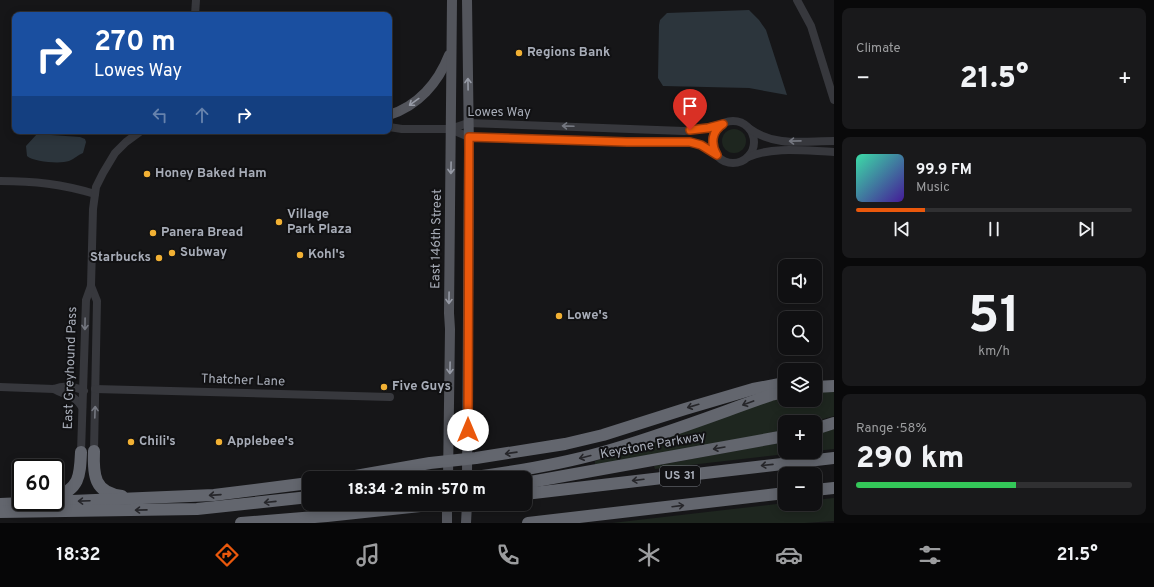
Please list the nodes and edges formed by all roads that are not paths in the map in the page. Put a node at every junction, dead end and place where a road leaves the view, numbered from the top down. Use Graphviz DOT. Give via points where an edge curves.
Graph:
graph roads {
  1 [pos="196,0"];
  2 [pos="452,0"];
  3 [pos="467,0"];
  4 [pos="797,0"];
  5 [pos="195,12"];
  6 [pos="451,48"];
  7 [pos="834,100"];
  8 [pos="392,114"];
  9 [pos="468,123"];
  10 [pos="723,124"];
  11 [pos="392,127"];
  12 [pos="748,127"];
  13 [pos="450,129"];
  14 [pos="137,134"];
  15 [pos="469,137"];
  16 [pos="834,141"];
  17 [pos="834,152"];
  18 [pos="717,155"];
  19 [pos="748,157"];
  20 [pos="0,181"];
  21 [pos="95,194"];
  22 [pos="91,286"];
  23 [pos="822,381"];
  24 [pos="834,381"];
  25 [pos="778,384"];
  26 [pos="834,386"];
  27 [pos="822,387"];
  28 [pos="0,388"];
  29 [pos="54,389"];
  30 [pos="84,390"];
  31 [pos="95,390"];
  32 [pos="778,394"];
  33 [pos="390,397"];
  34 [pos="82,408"];
  35 [pos="834,423"];
  36 [pos="822,427"];
  37 [pos="778,437"];
  38 [pos="94,451"];
  39 [pos="81,452"];
  40 [pos="834,458"];
  41 [pos="468,460"];
  42 [pos="448,461"];
  43 [pos="387,471"];
  44 [pos="448,471"];
  45 [pos="468,471"];
  46 [pos="515,471"];
  47 [pos="532,482"];
  48 [pos="302,484"];
  49 [pos="834,488"];
  50 [pos="822,489"];
  51 [pos="532,493"];
  52 [pos="64,494"];
  53 [pos="778,494"];
  54 [pos="179,497"];
  55 [pos="302,499"];
  56 [pos="64,501"];
  57 [pos="12,503"];
  58 [pos="0,504"];
  59 [pos="379,511"];
  60 [pos="447,511"];
  61 [pos="467,511"];
  62 [pos="0,512"];
  63 [pos="241,523"];
  64 [pos="446,523"];
  65 [pos="466,523"];
  66 [pos="528,523"];
  1 -- 5 [label="street"];
  2 -- 6 [label="main road, East 146th Street"];
  9 -- 3 [label="main road, one-way"];
  4 -- 7 [label="street" via="811,26"];
  6 -- 8 [label="main road, one-way" via="444,68 426,92 408,106"];
  6 -- 13 [label="main road, East 146th Street"];
  10 -- 9 [label="street, Lowes Way, one-way" via="684,131"];
  9 -- 13 [label="street, Lowes Way"];
  9 -- 15 [label="main road"];
  10 -- 12 [label="street, Lowes Way" via="736,122"];
  10 -- 18 [label="street" via="716,130 713,140"];
  11 -- 13 [label="street"];
  16 -- 12 [label="street, Lowes Way, one-way" via="780,141 767,138"];
  12 -- 19 [label="street" via="754,142"];
  13 -- 15 [label="street, Lowes Way"];
  13 -- 42 [label="main road, East 146th Street, one-way"];
  14 -- 21 [label="street, East Greyhound Pass" via="115,152 99,179"];
  15 -- 18 [label="street, Lowes Way" via="690,142 701,145"];
  15 -- 41 [label="main road"];
  17 -- 19 [label="street, Lowes Way" via="779,151"];
  18 -- 19 [label="street, Lowes Way" via="731,163"];
  20 -- 21 [label="street" via="43,182"];
  21 -- 22 [label="street, East Greyhound Pass"];
  22 -- 30 [label="street, East Greyhound Pass, one-way" via="86,300"];
  22 -- 31 [label="street, East Greyhound Pass" via="97,301"];
  23 -- 24 [label="highway"];
  25 -- 41 [label="highway, one-way" via="727,396 578,441"];
  26 -- 27 [label="highway"];
  28 -- 29 [label="street"];
  29 -- 30 [label="street" via="60,386"];
  29 -- 34 [label="street" via="72,396"];
  30 -- 34 [label="street, East Greyhound Pass"];
  31 -- 33 [label="street, Thatcher Lane"];
  38 -- 31 [label="street, East Greyhound Pass, one-way"];
  32 -- 46 [label="highway, one-way" via="601,453"];
  34 -- 39 [label="street, East Greyhound Pass"];
  35 -- 36 [label="highway"];
  37 -- 47 [label="highway, Keystone Parkway, one-way"];
  38 -- 54 [label="highway" via="93,469 96,479 100,487 107,492 124,496"];
  39 -- 52 [label="highway" via="76,484"];
  40 -- 51 [label="highway, US 31, one-way"];
  41 -- 42 [label="highway"];
  41 -- 45 [label="main road"];
  42 -- 43 [label="highway"];
  42 -- 44 [label="main road, East 146th Street"];
  48 -- 54 [label="highway, one-way" via="242,493"];
  49 -- 50 [label="highway"];
  66 -- 53 [label="highway, US 31, one-way"];
  54 -- 56 [label="highway, one-way"];
  55 -- 62 [label="highway, one-way" via="197,509"];
  57 -- 58 [label="highway"];
  59 -- 63 [label="highway"];
  60 -- 64 [label="main road"];
  61 -- 65 [label="main road"];
}
